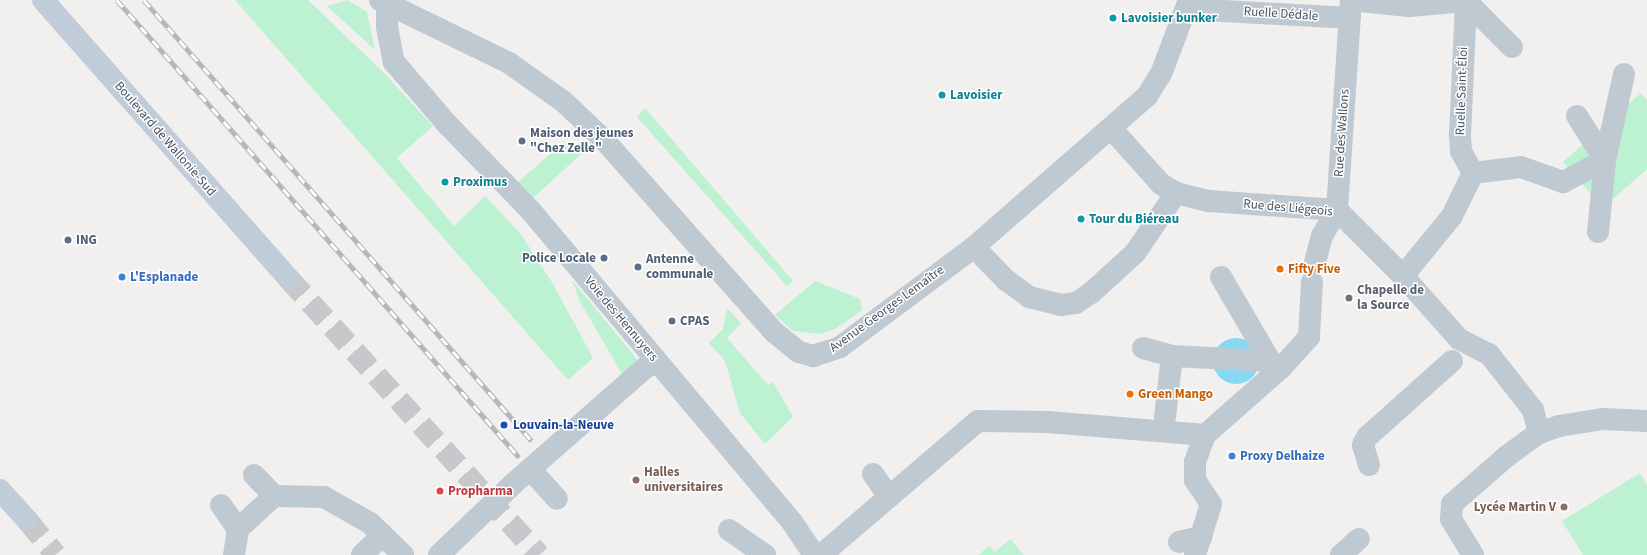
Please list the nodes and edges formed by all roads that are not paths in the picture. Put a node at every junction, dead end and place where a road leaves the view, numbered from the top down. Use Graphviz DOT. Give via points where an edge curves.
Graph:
graph roads {
  1 [pos="43,0"];
  2 [pos="1468,1"];
  3 [pos="384,2"];
  4 [pos="1189,4"];
  5 [pos="1351,6"];
  6 [pos="1512,47"];
  7 [pos="1624,74"];
  8 [pos="1577,116"];
  9 [pos="1111,128"];
  10 [pos="1605,160"];
  11 [pos="1473,173"];
  12 [pos="1176,193"];
  13 [pos="1337,210"];
  14 [pos="1598,232"];
  15 [pos="974,247"];
  16 [pos="1404,276"];
  17 [pos="1221,277"];
  18 [pos="288,278"];
  19 [pos="1143,348"];
  20 [pos="1172,356"];
  21 [pos="1452,361"];
  22 [pos="657,362"];
  23 [pos="1275,365"];
  24 [pos="1647,421"];
  25 [pos="1168,425"];
  26 [pos="1539,433"];
  27 [pos="1204,435"];
  28 [pos="1150,444"];
  29 [pos="1369,465"];
  30 [pos="530,469"];
  31 [pos="254,474"];
  32 [pos="873,474"];
  33 [pos="0,490"];
  34 [pos="274,496"];
  35 [pos="889,497"];
  36 [pos="557,498"];
  37 [pos="221,505"];
  38 [pos="27,520"];
  39 [pos="238,529"];
  40 [pos="729,530"];
  41 [pos="383,535"];
  42 [pos="1359,539"];
  43 [pos="1192,545"];
  44 [pos="408,553"];
  45 [pos="234,555"];
  46 [pos="362,555"];
  47 [pos="439,555"];
  48 [pos="765,555"];
  49 [pos="814,555"];
  50 [pos="821,555"];
  51 [pos="1341,555"];
  52 [pos="1473,555"];
  1 -- 18 [label="main road, Boulevard de Wallonie-Sud"];
  2 -- 5 [label="street" via="1409,6"];
  2 -- 6 [label="street"];
  2 -- 11 [label="street, Ruelle Saint-Éloi" via="1460,135 1461,151"];
  3 -- 15 [label="street, Avenue Georges Lemaître" via="520,72 564,102 605,141 774,332 799,352 820,356 840,347"];
  3 -- 22 [label="street, Voie des Hennuyers" via="394,62 447,124 531,211"];
  4 -- 5 [label="street, Ruelle Dédale"];
  4 -- 9 [label="street, Avenue Georges Lemaître" via="1147,96"];
  5 -- 13 [label="street, Rue des Wallons"];
  7 -- 10 [label="street"];
  8 -- 10 [label="street"];
  9 -- 12 [label="street, Rue des Liégeois" via="1161,184"];
  9 -- 15 [label="street, Avenue Georges Lemaître"];
  10 -- 11 [label="street" via="1563,182 1521,166"];
  10 -- 14 [label="street"];
  11 -- 16 [label="street" via="1452,216"];
  12 -- 13 [label="street, Rue des Liégeois" via="1209,201"];
  12 -- 15 [label="street" via="1135,253 1076,303 1061,305 1029,297 1006,280"];
  13 -- 16 [label="street, Rue des Liégeois"];
  13 -- 23 [label="street, Rue des Wallons" via="1322,236 1314,272 1309,337"];
  16 -- 26 [label="street, Rue des Liégeois" via="1459,339 1489,354 1532,410"];
  17 -- 23 [label="street"];
  19 -- 20 [label="street"];
  20 -- 23 [label="street"];
  20 -- 25 [label="street"];
  21 -- 29 [label="street" via="1367,437 1363,445"];
  22 -- 30 [label="street" via="645,368"];
  22 -- 49 [label="street, Voie des Hennuyers" via="792,522"];
  23 -- 27 [label="street, Rue des Wallons" via="1249,407"];
  24 -- 26 [label="street" via="1603,419 1559,426"];
  25 -- 27 [label="street"];
  25 -- 28 [label="street"];
  25 -- 35 [label="street" via="1048,422 982,426"];
  26 -- 52 [label="street" via="1452,504 1451,519"];
  27 -- 43 [label="street" via="1195,462 1195,480 1211,504"];
  30 -- 36 [label="street"];
  30 -- 47 [label="street"];
  31 -- 34 [label="street"];
  32 -- 35 [label="street"];
  33 -- 38 [label="main road"];
  34 -- 39 [label="street"];
  34 -- 41 [label="street" via="324,496 370,523"];
  35 -- 50 [label="street"];
  37 -- 39 [label="street"];
  39 -- 45 [label="street"];
  40 -- 48 [label="street"];
  41 -- 44 [label="street"];
  41 -- 46 [label="street"];
  42 -- 51 [label="street"];
}
